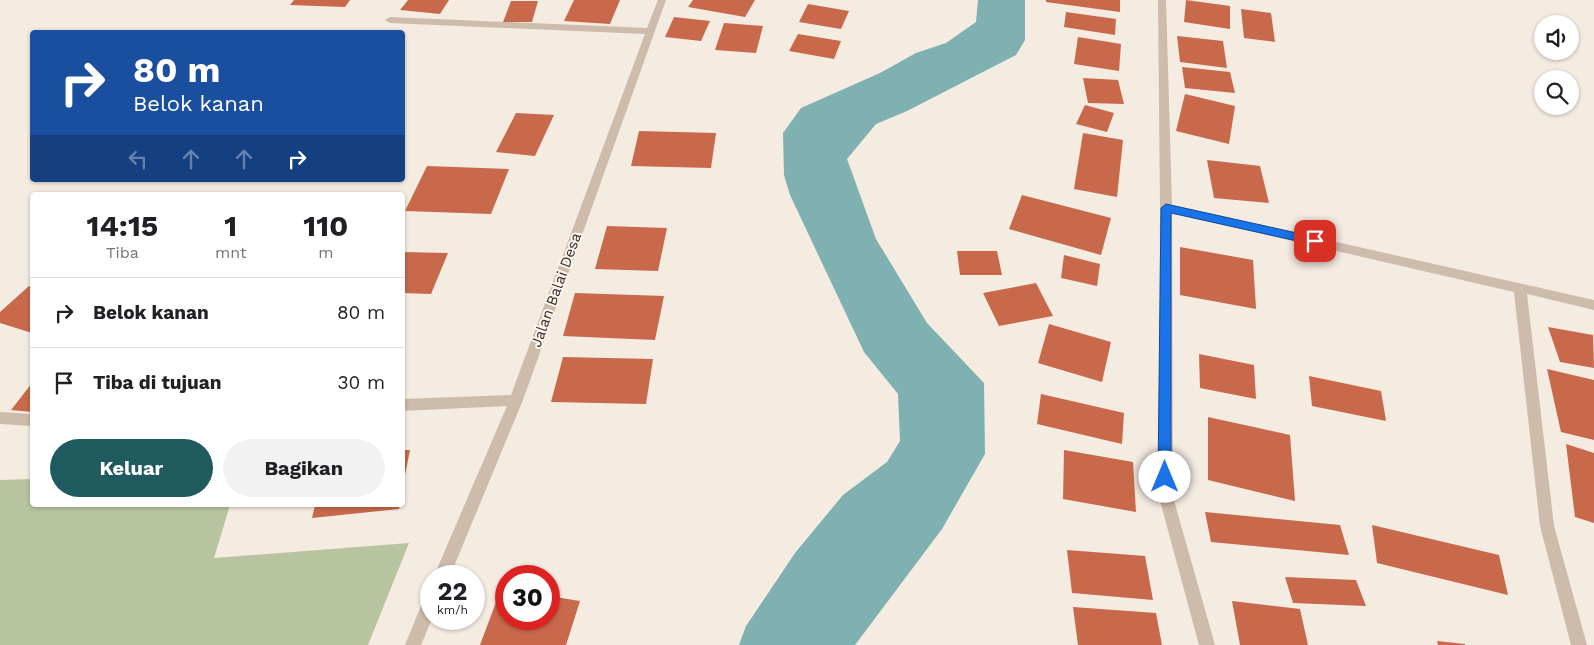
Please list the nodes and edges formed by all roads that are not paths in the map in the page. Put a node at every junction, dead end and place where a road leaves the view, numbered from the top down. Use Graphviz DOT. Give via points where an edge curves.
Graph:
graph roads {
  1 [pos="662,0"];
  2 [pos="1162,0"];
  3 [pos="390,20"];
  4 [pos="650,31"];
  5 [pos="1166,208"];
  6 [pos="1520,287"];
  7 [pos="1594,305"];
  8 [pos="516,400"];
  9 [pos="405,405"];
  10 [pos="0,418"];
  11 [pos="30,420"];
  12 [pos="447,565"];
  13 [pos="420,626"];
  14 [pos="412,645"];
  15 [pos="1207,645"];
  16 [pos="1579,645"];
  1 -- 4 [label="street, Jalan Balai Desa"];
  2 -- 5 [label="street"];
  3 -- 4 [label="street"];
  4 -- 8 [label="street, Jalan Balai Desa"];
  5 -- 6 [label="street"];
  5 -- 15 [label="street" via="1166,497"];
  6 -- 7 [label="street"];
  6 -- 16 [label="street" via="1546,526"];
  8 -- 9 [label="street"];
  8 -- 12 [label="street, Jalan Balai Desa"];
  10 -- 11 [label="street"];
  13 -- 14 [label="street"];
}
